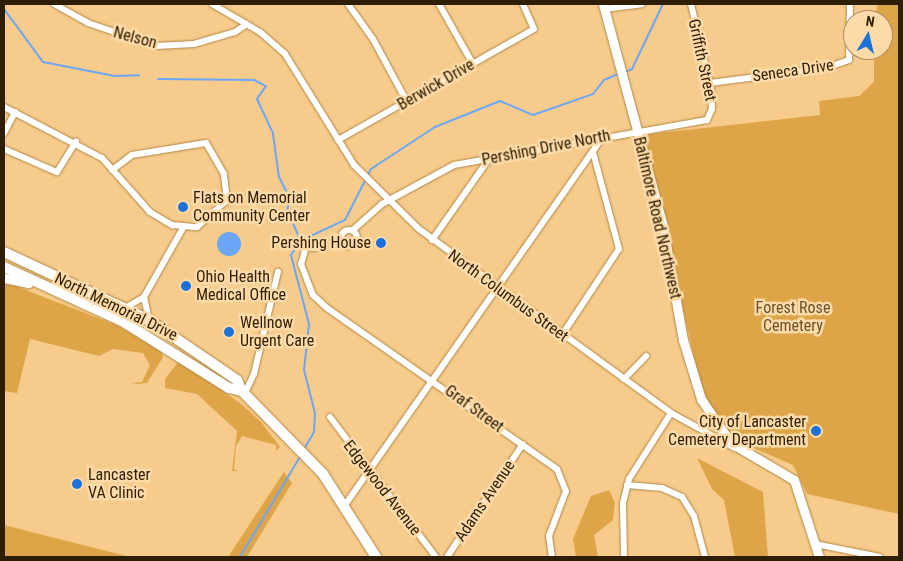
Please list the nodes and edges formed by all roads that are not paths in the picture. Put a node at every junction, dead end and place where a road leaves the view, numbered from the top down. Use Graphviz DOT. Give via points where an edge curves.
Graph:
graph roads {
  1 [pos="54,4"];
  2 [pos="212,4"];
  3 [pos="348,4"];
  4 [pos="439,4"];
  5 [pos="523,4"];
  6 [pos="642,4"];
  7 [pos="691,4"];
  8 [pos="850,4"];
  9 [pos="604,6"];
  10 [pos="247,24"];
  11 [pos="473,64"];
  12 [pos="710,83"];
  13 [pos="407,102"];
  14 [pos="4,107"];
  15 [pos="15,112"];
  16 [pos="711,117"];
  17 [pos="637,131"];
  18 [pos="4,133"];
  19 [pos="604,137"];
  20 [pos="338,140"];
  21 [pos="76,141"];
  22 [pos="4,149"];
  23 [pos="593,152"];
  24 [pos="489,159"];
  25 [pos="112,170"];
  26 [pos="388,200"];
  27 [pos="183,228"];
  28 [pos="353,230"];
  29 [pos="432,240"];
  30 [pos="316,248"];
  31 [pos="4,252"];
  32 [pos="4,267"];
  33 [pos="278,272"];
  34 [pos="4,278"];
  35 [pos="498,287"];
  36 [pos="144,297"];
  37 [pos="75,300"];
  38 [pos="125,308"];
  39 [pos="149,320"];
  40 [pos="562,335"];
  41 [pos="646,356"];
  42 [pos="624,379"];
  43 [pos="434,380"];
  44 [pos="243,392"];
  45 [pos="671,413"];
  46 [pos="330,417"];
  47 [pos="523,444"];
  48 [pos="739,449"];
  49 [pos="369,472"];
  50 [pos="627,485"];
  51 [pos="344,505"];
  52 [pos="815,544"];
  53 [pos="376,557"];
  54 [pos="436,557"];
  55 [pos="447,557"];
  56 [pos="552,557"];
  57 [pos="624,557"];
  58 [pos="705,557"];
  59 [pos="819,557"];
  60 [pos="880,557"];
  1 -- 10 [label="street, Nelson" via="88,23 156,46 194,44 235,32"];
  2 -- 10 [label="street, North Columbus Street"];
  3 -- 13 [label="street"];
  4 -- 11 [label="street"];
  5 -- 11 [label="street, Berwick Drive" via="534,29"];
  6 -- 9 [label="street"];
  7 -- 12 [label="street, Griffith Street"];
  8 -- 12 [label="street, Seneca Drive" via="849,60 826,68"];
  9 -- 17 [label="main road, Baltimore Road Northwest"];
  10 -- 20 [label="street, North Columbus Street" via="290,60"];
  11 -- 13 [label="street, Berwick Drive"];
  12 -- 16 [label="street, Griffith Street"];
  13 -- 20 [label="street, Berwick Drive"];
  14 -- 15 [label="street"];
  15 -- 18 [label="street"];
  15 -- 21 [label="street"];
  16 -- 17 [label="street, Pershing Drive North"];
  17 -- 19 [label="street, Pershing Drive North"];
  17 -- 48 [label="main road, Baltimore Road Northwest" via="697,388 710,418"];
  19 -- 23 [label="street"];
  19 -- 24 [label="street, Pershing Drive North"];
  20 -- 26 [label="street, North Columbus Street" via="364,178"];
  21 -- 22 [label="street" via="57,172"];
  21 -- 25 [label="street"];
  23 -- 35 [label="street"];
  23 -- 40 [label="street" via="620,249"];
  24 -- 26 [label="street, Pershing Drive North" via="454,165"];
  24 -- 29 [label="street"];
  25 -- 27 [label="street" via="150,212"];
  25 -- 27 [label="street" via="132,155 210,144 224,174 227,200 204,223"];
  26 -- 28 [label="street, Pershing Drive North"];
  26 -- 29 [label="street, North Columbus Street"];
  27 -- 36 [label="street"];
  29 -- 35 [label="street, North Columbus Street"];
  30 -- 43 [label="street, Graf Street" via="308,245 300,258 313,295"];
  31 -- 38 [label="main road, North Memorial Drive"];
  32 -- 37 [label="main road, North Memorial Drive"];
  33 -- 44 [label="street" via="254,374"];
  34 -- 37 [label="main road"];
  35 -- 40 [label="street, North Columbus Street"];
  35 -- 43 [label="street"];
  36 -- 38 [label="street"];
  36 -- 39 [label="street"];
  37 -- 44 [label="main road, North Memorial Drive" via="122,321 229,388"];
  38 -- 39 [label="main road, North Memorial Drive"];
  39 -- 44 [label="main road, North Memorial Drive" via="222,367 237,380"];
  40 -- 42 [label="street, North Columbus Street"];
  41 -- 42 [label="street"];
  42 -- 45 [label="street, North Columbus Street"];
  43 -- 47 [label="street, Graf Street"];
  43 -- 49 [label="street"];
  44 -- 51 [label="main road, North Memorial Drive" via="296,442"];
  45 -- 48 [label="street, North Columbus Street"];
  45 -- 50 [label="street"];
  46 -- 49 [label="street, Edgewood Avenue"];
  47 -- 55 [label="street, Adams Avenue"];
  47 -- 56 [label="street, Graf Street" via="551,463 565,483 564,499 549,536"];
  48 -- 52 [label="main road, North Columbus Street" via="782,469 794,480"];
  49 -- 51 [label="street"];
  49 -- 54 [label="street, Edgewood Avenue"];
  50 -- 57 [label="street"];
  50 -- 58 [label="street" via="662,488 682,497 694,516"];
  51 -- 53 [label="main road, North Memorial Drive"];
  52 -- 59 [label="main road, North Columbus Street"];
  52 -- 60 [label="street"];
}
